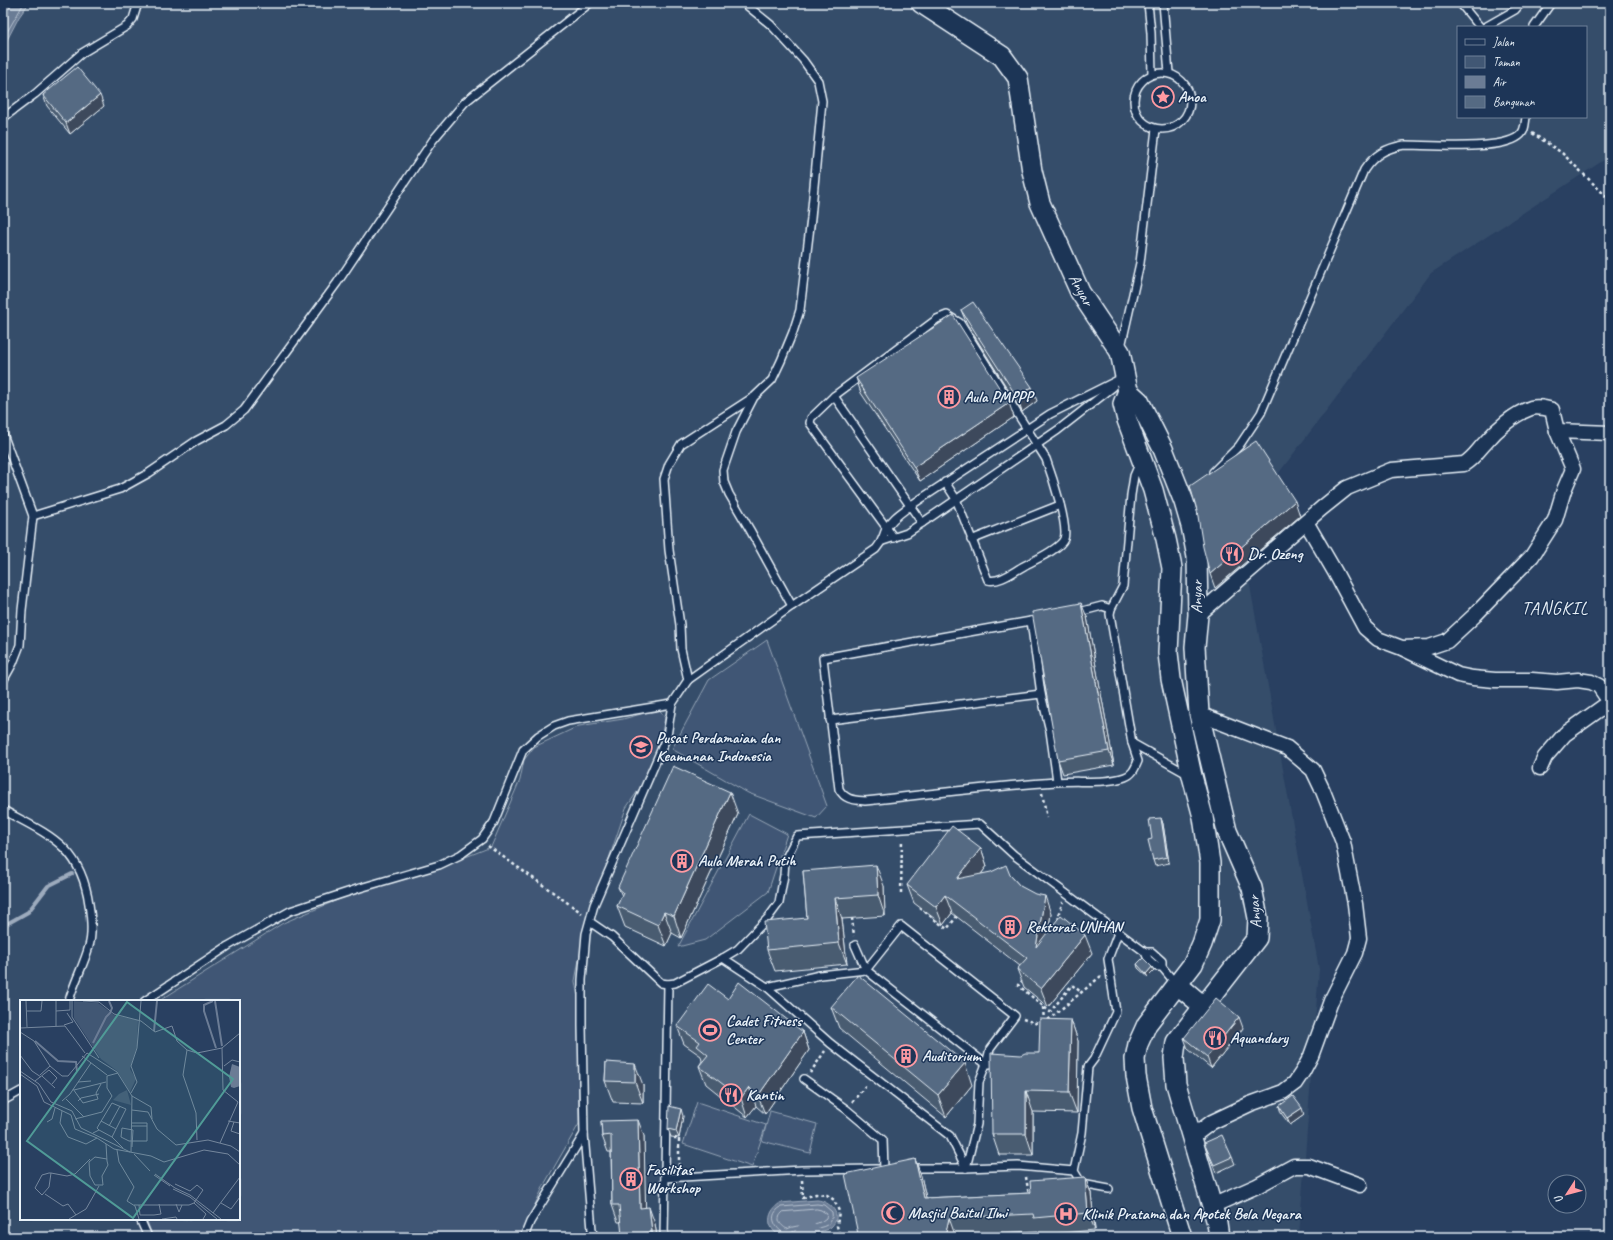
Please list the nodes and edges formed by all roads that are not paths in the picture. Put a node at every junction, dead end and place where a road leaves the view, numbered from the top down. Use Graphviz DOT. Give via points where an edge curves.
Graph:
graph roads {
  1 [pos="138,3"];
  2 [pos="590,3"];
  3 [pos="744,3"];
  4 [pos="921,3"];
  5 [pos="1148,3"];
  6 [pos="1163,3"];
  7 [pos="1460,3"];
  8 [pos="1521,3"];
  9 [pos="1551,3"];
  10 [pos="1479,26"];
  11 [pos="1487,26"];
  12 [pos="1535,26"];
  13 [pos="1169,73"];
  14 [pos="1152,74"];
  15 [pos="3,118"];
  16 [pos="1526,118"];
  17 [pos="1156,129"];
  18 [pos="1120,352"];
  19 [pos="1125,391"];
  20 [pos="834,396"];
  21 [pos="754,397"];
  22 [pos="1027,429"];
  23 [pos="1557,431"];
  24 [pos="1610,432"];
  25 [pos="3,434"];
  26 [pos="1036,443"];
  27 [pos="1141,458"];
  28 [pos="1208,478"];
  29 [pos="945,482"];
  30 [pos="956,499"];
  31 [pos="910,506"];
  32 [pos="1060,506"];
  33 [pos="33,516"];
  34 [pos="1306,522"];
  35 [pos="922,523"];
  36 [pos="886,528"];
  37 [pos="894,538"];
  38 [pos="972,540"];
  39 [pos="883,541"];
  40 [pos="792,606"];
  41 [pos="1111,609"];
  42 [pos="1069,614"];
  43 [pos="1198,615"];
  44 [pos="1046,618"];
  45 [pos="1031,621"];
  46 [pos="1402,648"];
  47 [pos="3,680"];
  48 [pos="688,680"];
  49 [pos="1041,694"];
  50 [pos="1610,702"];
  51 [pos="672,704"];
  52 [pos="1199,714"];
  53 [pos="830,720"];
  54 [pos="1132,743"];
  55 [pos="1540,768"];
  56 [pos="1192,776"];
  57 [pos="1057,781"];
  58 [pos="3,810"];
  59 [pos="590,920"];
  60 [pos="1118,933"];
  61 [pos="855,945"];
  62 [pos="723,958"];
  63 [pos="866,970"];
  64 [pos="668,984"];
  65 [pos="1178,986"];
  66 [pos="767,987"];
  67 [pos="69,1000"];
  68 [pos="147,1000"];
  69 [pos="1204,1006"];
  70 [pos="986,1064"];
  71 [pos="1000,1066"];
  72 [pos="804,1079"];
  73 [pos="20,1092"];
  74 [pos="3,1100"];
  75 [pos="584,1134"];
  76 [pos="1192,1138"];
  77 [pos="900,1168"];
  78 [pos="966,1168"];
  79 [pos="884,1169"];
  80 [pos="892,1169"];
  81 [pos="1074,1171"];
  82 [pos="665,1178"];
  83 [pos="1360,1185"];
  84 [pos="1109,1189"];
  85 [pos="1212,1206"];
  86 [pos="140,1220"];
  87 [pos="148,1237"];
  88 [pos="524,1237"];
  89 [pos="594,1237"];
  90 [pos="664,1237"];
  91 [pos="1182,1237"];
  92 [pos="1219,1237"];
  1 -- 15 [label="lane" via="133,19 127,26 82,53"];
  2 -- 33 [label="lane" via="466,102 434,140 337,283 244,410 226,425 120,489"];
  3 -- 21 [label="lane" via="771,25 803,60 818,81 822,101 800,310 772,380"];
  4 -- 18 [label="street, Anyar" via="1002,56 1015,74 1020,86 1032,171 1040,203 1080,292"];
  5 -- 14 [label="lane"];
  6 -- 13 [label="lane"];
  7 -- 10 [label="lane"];
  8 -- 11 [label="lane" via="1515,10"];
  9 -- 12 [label="lane"];
  13 -- 14 [label="lane"];
  13 -- 17 [label="lane" via="1178,78 1187,89 1190,103 1188,112 1175,126"];
  14 -- 17 [label="lane" via="1137,88 1134,98 1139,118"];
  16 -- 28 [label="lane" via="1525,128 1520,136 1509,142 1490,146 1404,145 1382,151 1370,160 1261,413 1239,446"];
  17 -- 18 [label="lane" via="1140,263"];
  18 -- 19 [label="street, Anyar"];
  19 -- 22 [label="lane" via="1050,414"];
  19 -- 26 [label="lane"];
  19 -- 27 [label="street, Anyar"];
  19 -- 43 [label="street, Anyar" via="1139,401 1186,500 1196,557"];
  20 -- 22 [label="lane" via="937,319 947,315 960,323"];
  20 -- 31 [label="lane"];
  20 -- 36 [label="lane" via="811,418 810,423"];
  21 -- 40 [label="lane" via="736,432 723,470 724,482"];
  21 -- 48 [label="lane" via="681,444 669,464 664,479 669,550 681,649"];
  22 -- 26 [label="lane"];
  22 -- 29 [label="lane"];
  23 -- 24 [label="street"];
  23 -- 34 [label="street" via="1552,410 1531,408 1496,431 1472,459 1464,464 1392,470 1347,488"];
  23 -- 46 [label="street" via="1573,469 1555,520 1532,556 1447,642 1429,647"];
  25 -- 33 [label="lane"];
  26 -- 30 [label="lane"];
  26 -- 32 [label="lane" via="1046,459"];
  27 -- 41 [label="lane" via="1134,476 1123,586"];
  27 -- 56 [label="street, Anyar" via="1153,490 1172,568 1168,653 1171,679"];
  29 -- 30 [label="lane"];
  29 -- 31 [label="lane"];
  30 -- 35 [label="lane"];
  30 -- 38 [label="lane"];
  31 -- 35 [label="lane"];
  31 -- 36 [label="lane"];
  32 -- 38 [label="lane"];
  32 -- 38 [label="lane" via="1065,522 1064,538 1060,544 1004,577 990,581 986,578"];
  33 -- 47 [label="lane" via="20,645"];
  34 -- 43 [label="street"];
  34 -- 46 [label="street" via="1365,628 1378,639"];
  35 -- 37 [label="lane"];
  36 -- 37 [label="lane"];
  36 -- 39 [label="lane"];
  37 -- 39 [label="lane"];
  39 -- 40 [label="lane" via="876,549"];
  40 -- 48 [label="lane"];
  41 -- 42 [label="lane" via="1102,606"];
  41 -- 54 [label="lane"];
  43 -- 52 [label="street, Anyar" via="1195,647"];
  44 -- 45 [label="lane"];
  45 -- 49 [label="lane"];
  45 -- 53 [label="lane" via="823,658"];
  46 -- 50 [label="street" via="1458,675 1473,678 1591,682 1599,686"];
  48 -- 51 [label="lane"];
  49 -- 53 [label="lane"];
  49 -- 57 [label="lane" via="1050,731"];
  50 -- 55 [label="street" via="1565,734 1545,757"];
  51 -- 59 [label="lane" via="667,736 609,869"];
  51 -- 68 [label="lane" via="568,721 554,726 523,750 494,822 480,840 460,855 439,865 290,911 228,946"];
  52 -- 69 [label="street, Anyar" via="1227,831 1252,888 1258,918 1257,938"];
  52 -- 76 [label="street" via="1287,748 1313,770 1343,842 1355,904 1358,938 1355,953 1331,1001 1311,1056 1295,1083 1283,1092 1212,1122"];
  53 -- 57 [label="lane" via="839,789 853,800 865,801"];
  54 -- 56 [label="lane"];
  54 -- 57 [label="lane" via="1138,761 1134,772 1125,777 1093,781"];
  56 -- 65 [label="street, Anyar" via="1203,817 1210,863 1210,920 1193,964"];
  58 -- 67 [label="lane" via="56,840 77,863 88,898 91,931 90,946"];
  59 -- 64 [label="lane" via="661,983"];
  59 -- 75 [label="lane" via="586,934 582,980"];
  60 -- 62 [label="lane" via="1014,854 980,824 940,826 797,836 785,860 779,902 751,936 738,949"];
  60 -- 65 [label="lane" via="1146,952 1148,959 1157,967 1162,967"];
  60 -- 81 [label="lane" via="1108,959 1116,1012 1094,1060 1088,1067 1082,1133"];
  61 -- 63 [label="lane"];
  62 -- 64 [label="lane" via="675,983"];
  62 -- 66 [label="lane"];
  63 -- 66 [label="lane" via="820,975"];
  63 -- 70 [label="lane"];
  63 -- 70 [label="lane" via="901,926 1015,1016 990,1049"];
  64 -- 82 [label="lane"];
  65 -- 69 [label="street"];
  65 -- 91 [label="street, Anyar" via="1148,1024 1138,1044 1135,1059 1142,1108"];
  66 -- 78 [label="lane" via="830,1043 950,1136"];
  69 -- 76 [label="street, Anyar" via="1176,1042 1174,1058 1176,1084"];
  70 -- 71 [label="lane"];
  70 -- 78 [label="lane" via="979,1082 977,1124"];
  72 -- 79 [label="lane" via="883,1140"];
  73 -- 74 [label="lane"];
  75 -- 88 [label="lane" via="530,1222"];
  75 -- 89 [label="lane"];
  76 -- 85 [label="street, Anyar"];
  77 -- 78 [label="lane"];
  78 -- 81 [label="lane" via="1024,1166"];
  79 -- 80 [label="lane"];
  79 -- 82 [label="lane" via="802,1170"];
  81 -- 84 [label="lane" via="1082,1184"];
  82 -- 90 [label="lane"];
  83 -- 85 [label="street" via="1308,1166 1294,1166"];
  85 -- 92 [label="street, Anyar"];
  86 -- 87 [label="lane"];
}
